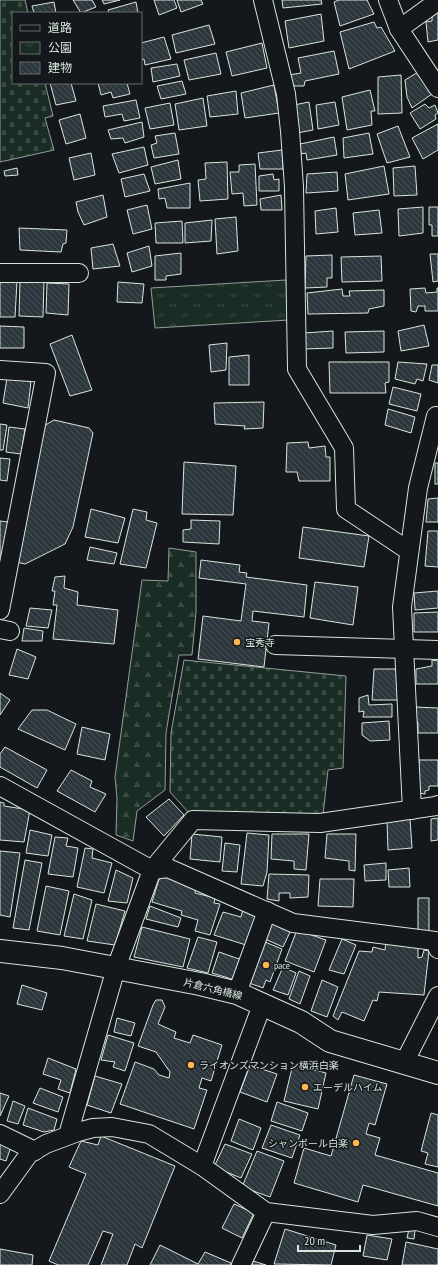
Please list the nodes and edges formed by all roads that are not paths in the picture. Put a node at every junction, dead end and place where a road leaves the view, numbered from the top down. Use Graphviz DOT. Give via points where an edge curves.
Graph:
graph roads {
  1 [pos="263,0"];
  2 [pos="388,0"];
  3 [pos="438,2"];
  4 [pos="399,29"];
  5 [pos="438,88"];
  6 [pos="0,273"];
  7 [pos="79,273"];
  8 [pos="0,370"];
  9 [pos="436,416"];
  10 [pos="409,551"];
  11 [pos="0,610"];
  12 [pos="275,646"];
  13 [pos="405,649"];
  14 [pos="438,650"];
  15 [pos="0,786"];
  16 [pos="438,805"];
  17 [pos="412,810"];
  18 [pos="152,870"];
  19 [pos="267,911"];
  20 [pos="438,950"];
  21 [pos="0,951"];
  22 [pos="116,968"];
  23 [pos="237,993"];
  24 [pos="438,996"];
  25 [pos="262,1004"];
  26 [pos="404,1063"];
  27 [pos="438,1073"];
  28 [pos="0,1134"];
  29 [pos="68,1135"];
  30 [pos="35,1151"];
  31 [pos="202,1166"];
  32 [pos="0,1194"];
  33 [pos="266,1212"];
  34 [pos="438,1227"];
  35 [pos="241,1265"];
  1 -- 10 [label="street" via="286,94 289,118 294,187 297,369 344,448 346,509"];
  2 -- 4 [label="street"];
  3 -- 4 [label="street"];
  4 -- 5 [label="street"];
  6 -- 7 [label="street"];
  8 -- 11 [label="street" via="46,373"];
  9 -- 10 [label="street" via="418,488"];
  10 -- 13 [label="street" via="402,607"];
  12 -- 13 [label="street"];
  13 -- 14 [label="street"];
  13 -- 17 [label="street"];
  15 -- 18 [label="street"];
  16 -- 17 [label="street"];
  17 -- 18 [label="street" via="320,823 193,820"];
  18 -- 19 [label="street" via="168,868"];
  18 -- 22 [label="street"];
  19 -- 20 [label="street" via="293,923 435,941"];
  19 -- 23 [label="street"];
  21 -- 22 [label="street, 片倉六角橋線" via="62,958"];
  22 -- 23 [label="street, 片倉六角橋線"];
  22 -- 29 [label="street"];
  23 -- 25 [label="street, 片倉六角橋線"];
  24 -- 26 [label="street"];
  25 -- 26 [label="street, 片倉六角橋線" via="301,1022 330,1041"];
  25 -- 31 [label="street"];
  26 -- 27 [label="street, 片倉六角橋線"];
  28 -- 30 [label="street"];
  29 -- 30 [label="street"];
  29 -- 31 [label="street" via="93,1128 112,1127 149,1134"];
  30 -- 32 [label="street" via="29,1154"];
  31 -- 33 [label="street"];
  33 -- 34 [label="street" via="373,1225 417,1221"];
  33 -- 35 [label="street"];
}
